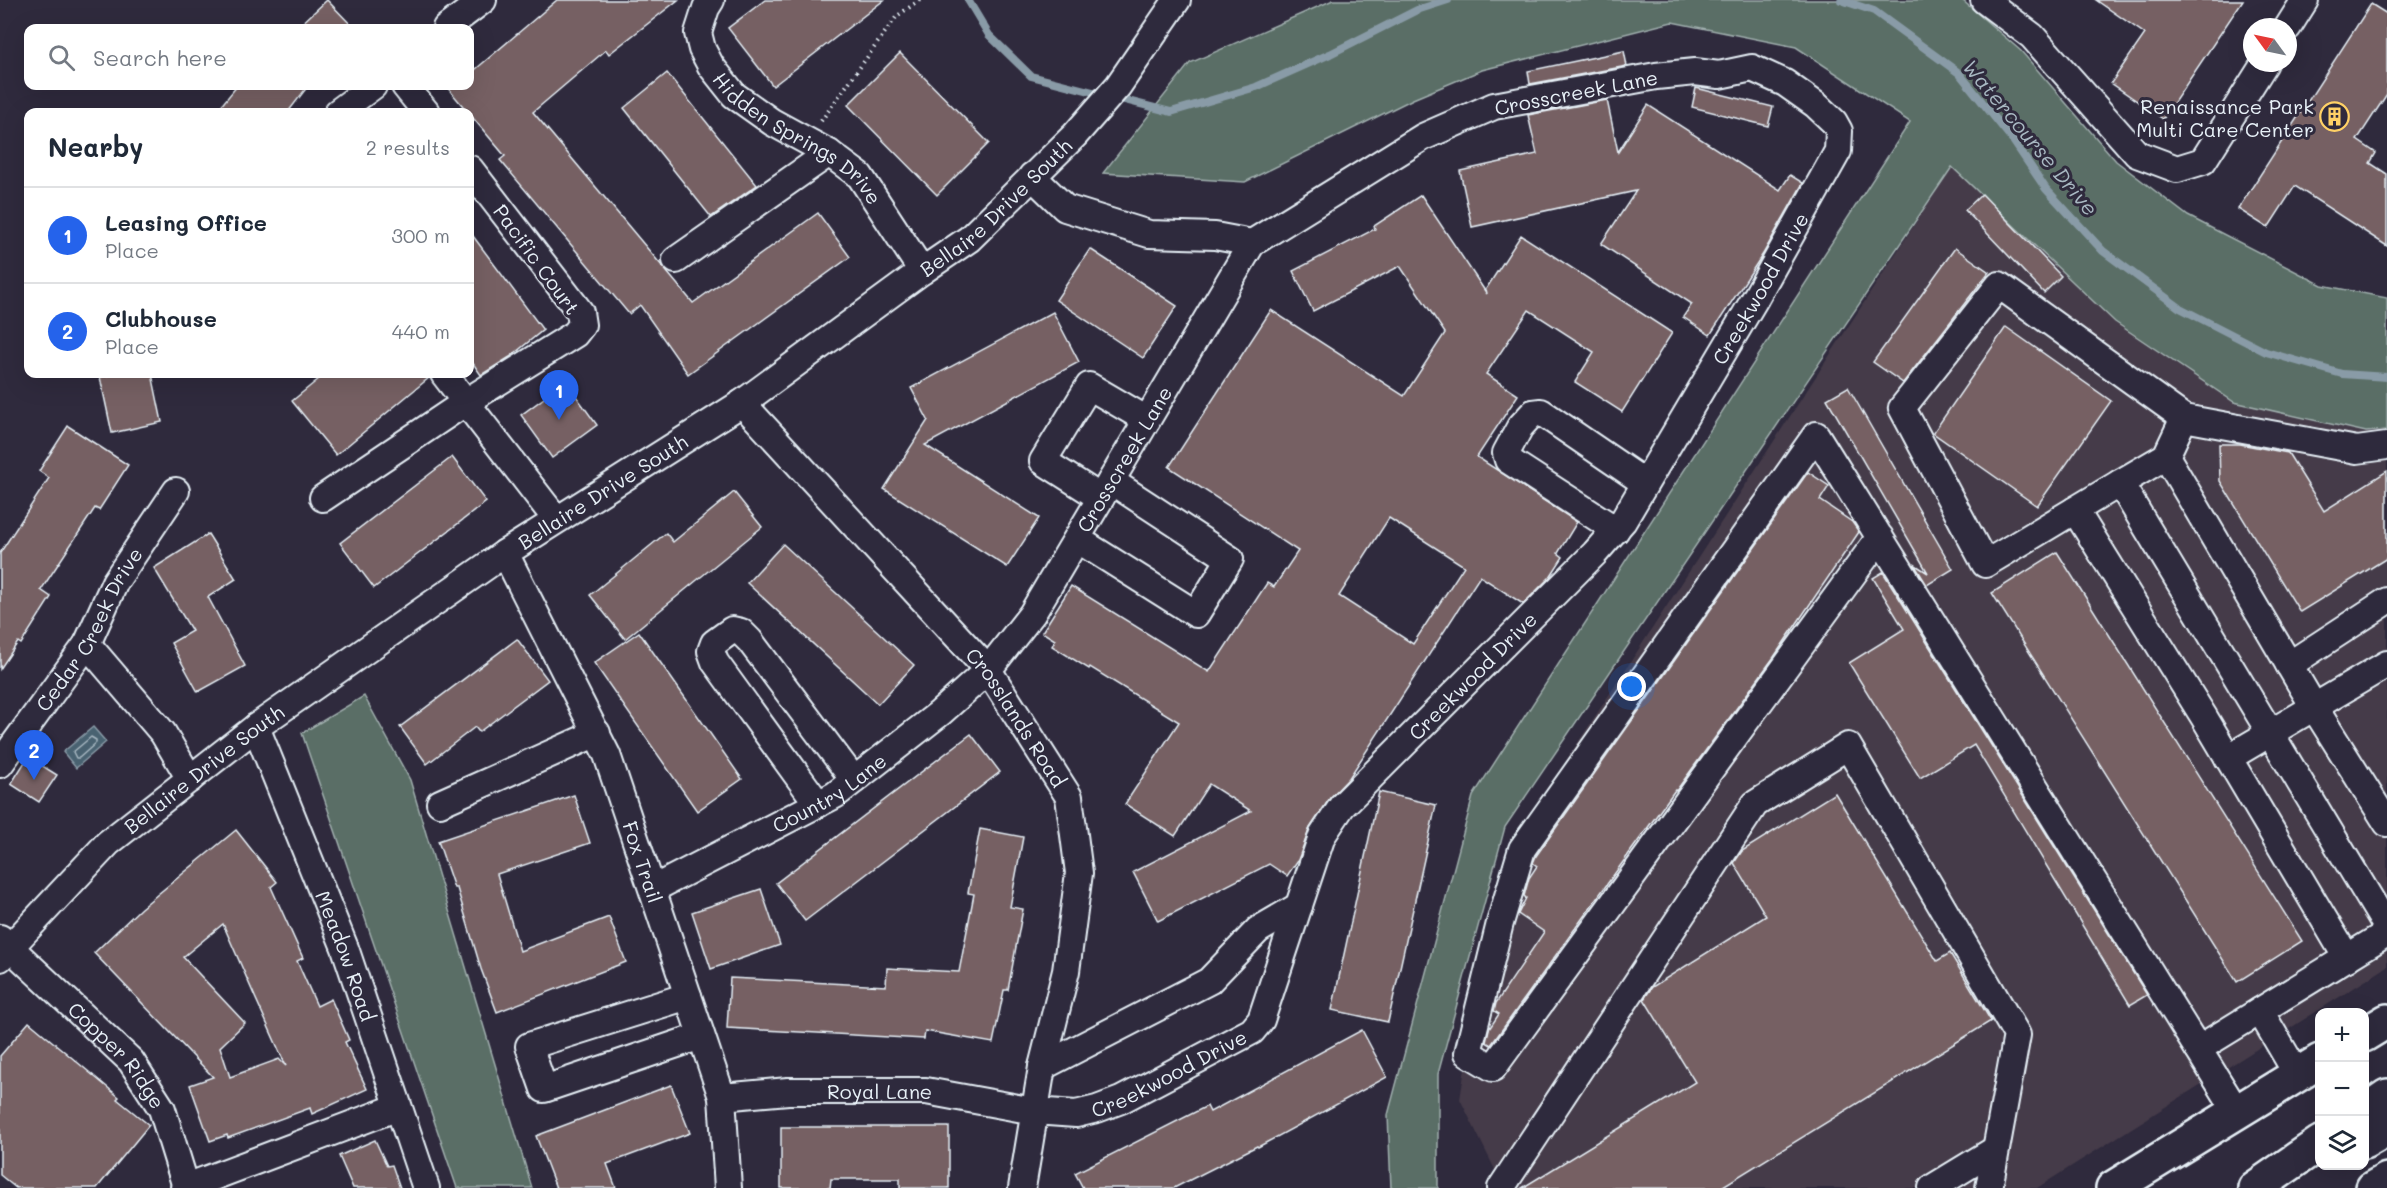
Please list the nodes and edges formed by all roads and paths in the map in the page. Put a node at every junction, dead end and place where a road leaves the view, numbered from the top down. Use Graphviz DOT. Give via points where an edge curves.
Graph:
graph roads {
  1 [pos="483,0"];
  2 [pos="711,0"];
  3 [pos="920,0"];
  4 [pos="1178,0"];
  5 [pos="1984,0"];
  6 [pos="2305,0"];
  7 [pos="2294,18"];
  8 [pos="451,24"];
  9 [pos="2259,72"];
  10 [pos="368,90"];
  11 [pos="408,90"];
  12 [pos="343,108"];
  13 [pos="423,108"];
  14 [pos="1839,131"];
  15 [pos="818,147"];
  16 [pos="474,174"];
  17 [pos="1032,176"];
  18 [pos="1252,243"];
  19 [pos="676,260"];
  20 [pos="922,270"];
  21 [pos="447,378"];
  22 [pos="466,402"];
  23 [pos="742,403"];
  24 [pos="2184,418"];
  25 [pos="1147,420"];
  26 [pos="2387,446"];
  27 [pos="2166,456"];
  28 [pos="1646,483"];
  29 [pos="2120,483"];
  30 [pos="1106,489"];
  31 [pos="176,491"];
  32 [pos="323,498"];
  33 [pos="2075,510"];
  34 [pos="556,519"];
  35 [pos="1616,530"];
  36 [pos="1880,537"];
  37 [pos="1077,539"];
  38 [pos="505,553"];
  39 [pos="2387,602"];
  40 [pos="87,644"];
  41 [pos="2289,665"];
  42 [pos="2386,668"];
  43 [pos="988,670"];
  44 [pos="2314,708"];
  45 [pos="256,728"];
  46 [pos="597,733"];
  47 [pos="2270,733"];
  48 [pos="2228,758"];
  49 [pos="0,764"];
  50 [pos="190,779"];
  51 [pos="854,780"];
  52 [pos="440,802"];
  53 [pos="818,804"];
  54 [pos="2387,822"];
  55 [pos="654,889"];
  56 [pos="1299,906"];
  57 [pos="2387,927"];
  58 [pos="2387,933"];
  59 [pos="3,948"];
  60 [pos="2346,958"];
  61 [pos="688,996"];
  62 [pos="2260,1011"];
  63 [pos="2387,1021"];
  64 [pos="2369,1032"];
  65 [pos="701,1036"];
  66 [pos="2198,1049"];
  67 [pos="1042,1067"];
  68 [pos="2308,1068"];
  69 [pos="2387,1096"];
  70 [pos="722,1097"];
  71 [pos="398,1107"];
  72 [pos="2369,1109"];
  73 [pos="1034,1111"];
  74 [pos="2237,1112"];
  75 [pos="2387,1129"];
  76 [pos="2369,1139"];
  77 [pos="2315,1146"];
  78 [pos="1996,1149"];
  79 [pos="2319,1170"];
  80 [pos="2387,1180"];
  81 [pos="185,1188"];
  82 [pos="426,1188"];
  83 [pos="728,1188"];
  84 [pos="1022,1188"];
  85 [pos="1501,1188"];
  86 [pos="1932,1188"];
  87 [pos="1989,1188"];
  88 [pos="2113,1188"];
  89 [pos="2255,1188"];
  90 [pos="2288,1188"];
  91 [pos="2373,1188"];
  1 -- 8 [label="street"];
  2 -- 15 [label="street, Hidden Springs Drive" via="698,33 711,66 734,95"];
  3 -- 15 [label="path" via="897,16"];
  4 -- 17 [label="street, Bellaire Drive South" via="1118,86"];
  5 -- 9 [label="street" via="2032,36 2137,154 2177,169 2203,161"];
  6 -- 7 [label="street"];
  10 -- 12 [label="street"];
  11 -- 13 [label="street"];
  14 -- 18 [label="street, Crosscreek Lane" via="1816,105 1785,83 1752,68 1719,75 1695,72 1656,76 1494,106 1423,137"];
  14 -- 28 [label="street, Creekwood Drive" via="1838,151"];
  15 -- 19 [label="street"];
  15 -- 20 [label="street, Hidden Springs Drive" via="860,176"];
  16 -- 22 [label="street, Pacific Court" via="580,312 582,325 575,334"];
  17 -- 18 [label="street" via="1065,208 1149,234 1215,236"];
  17 -- 20 [label="street, Bellaire Drive South" via="969,239"];
  18 -- 25 [label="street, Crosscreek Lane"];
  20 -- 23 [label="street, Bellaire Drive South"];
  21 -- 22 [label="street"];
  22 -- 32 [label="street"];
  22 -- 34 [label="street"];
  23 -- 34 [label="street, Bellaire Drive South"];
  23 -- 43 [label="street, Crosslands Road"];
  24 -- 26 [label="street" via="2357,450"];
  24 -- 27 [label="street"];
  24 -- 33 [label="street" via="1999,285 1902,408 1985,564"];
  25 -- 30 [label="street, Crosscreek Lane"];
  25 -- 30 [label="street" via="1089,386 1043,461"];
  27 -- 29 [label="street"];
  27 -- 41 [label="street"];
  28 -- 35 [label="street, Creekwood Drive"];
  28 -- 35 [label="street" via="1541,412 1533,413 1515,435 1506,453 1508,460"];
  29 -- 33 [label="street"];
  29 -- 47 [label="street"];
  30 -- 37 [label="street, Crosscreek Lane"];
  30 -- 37 [label="street" via="1230,559 1196,614"];
  31 -- 40 [label="street, Cedar Creek Drive" via="115,582"];
  33 -- 48 [label="street"];
  34 -- 38 [label="street, Bellaire Drive South"];
  35 -- 56 [label="street, Creekwood Drive" via="1342,806 1322,836"];
  36 -- 36 [label="street" via="1816,435 1522,849 1468,1053 1493,1068"];
  36 -- 66 [label="street"];
  37 -- 43 [label="street, Crosscreek Lane" via="1032,614"];
  38 -- 45 [label="street, Bellaire Drive South"];
  38 -- 46 [label="street, Fox Trail"];
  39 -- 41 [label="street"];
  40 -- 49 [label="street, Cedar Creek Drive"];
  40 -- 50 [label="street" via="163,733"];
  41 -- 44 [label="street"];
  42 -- 44 [label="street"];
  43 -- 51 [label="street, Country Lane"];
  43 -- 67 [label="street, Crosslands Road" via="1069,796 1079,873 1066,971"];
  44 -- 47 [label="street"];
  44 -- 54 [label="street"];
  45 -- 50 [label="street, Bellaire Drive South"];
  45 -- 71 [label="street, Meadow Road" via="345,948"];
  46 -- 52 [label="street"];
  46 -- 55 [label="street, Fox Trail"];
  47 -- 48 [label="street"];
  47 -- 57 [label="street"];
  48 -- 60 [label="street"];
  50 -- 59 [label="street, Bellaire Drive South" via="108,843"];
  51 -- 53 [label="street, Country Lane"];
  51 -- 53 [label="street" via="750,641 732,630 714,643 711,651 715,662"];
  53 -- 55 [label="street, Country Lane"];
  55 -- 61 [label="street, Fox Trail"];
  56 -- 67 [label="street" via="1258,930 1209,981"];
  56 -- 73 [label="street, Creekwood Drive" via="1261,1020 1252,1031 1097,1109 1076,1114"];
  58 -- 60 [label="street"];
  59 -- 81 [label="street, Copper Ridge" via="131,1061 162,1109"];
  60 -- 62 [label="street"];
  61 -- 65 [label="street, Fox Trail"];
  61 -- 65 [label="street" via="529,1046 544,1089"];
  62 -- 66 [label="street"];
  62 -- 68 [label="street"];
  63 -- 64 [label="main road"];
  65 -- 70 [label="street, Fox Trail"];
  66 -- 74 [label="street"];
  67 -- 73 [label="street, Crosslands Road"];
  68 -- 74 [label="main road"];
  69 -- 72 [label="main road"];
  70 -- 73 [label="street, Royal Lane" via="789,1091 926,1091"];
  70 -- 83 [label="street, Fox Trail"];
  71 -- 81 [label="street"];
  71 -- 82 [label="street, Meadow Road"];
  73 -- 84 [label="street, Crosslands Road"];
  74 -- 88 [label="main road"];
  75 -- 76 [label="main road"];
  77 -- 89 [label="main road"];
  78 -- 85 [label="street" via="2017,1035 1848,746 1755,804"];
  78 -- 86 [label="street"];
  78 -- 87 [label="street"];
  79 -- 90 [label="main road"];
  80 -- 91 [label="main road"];
}
